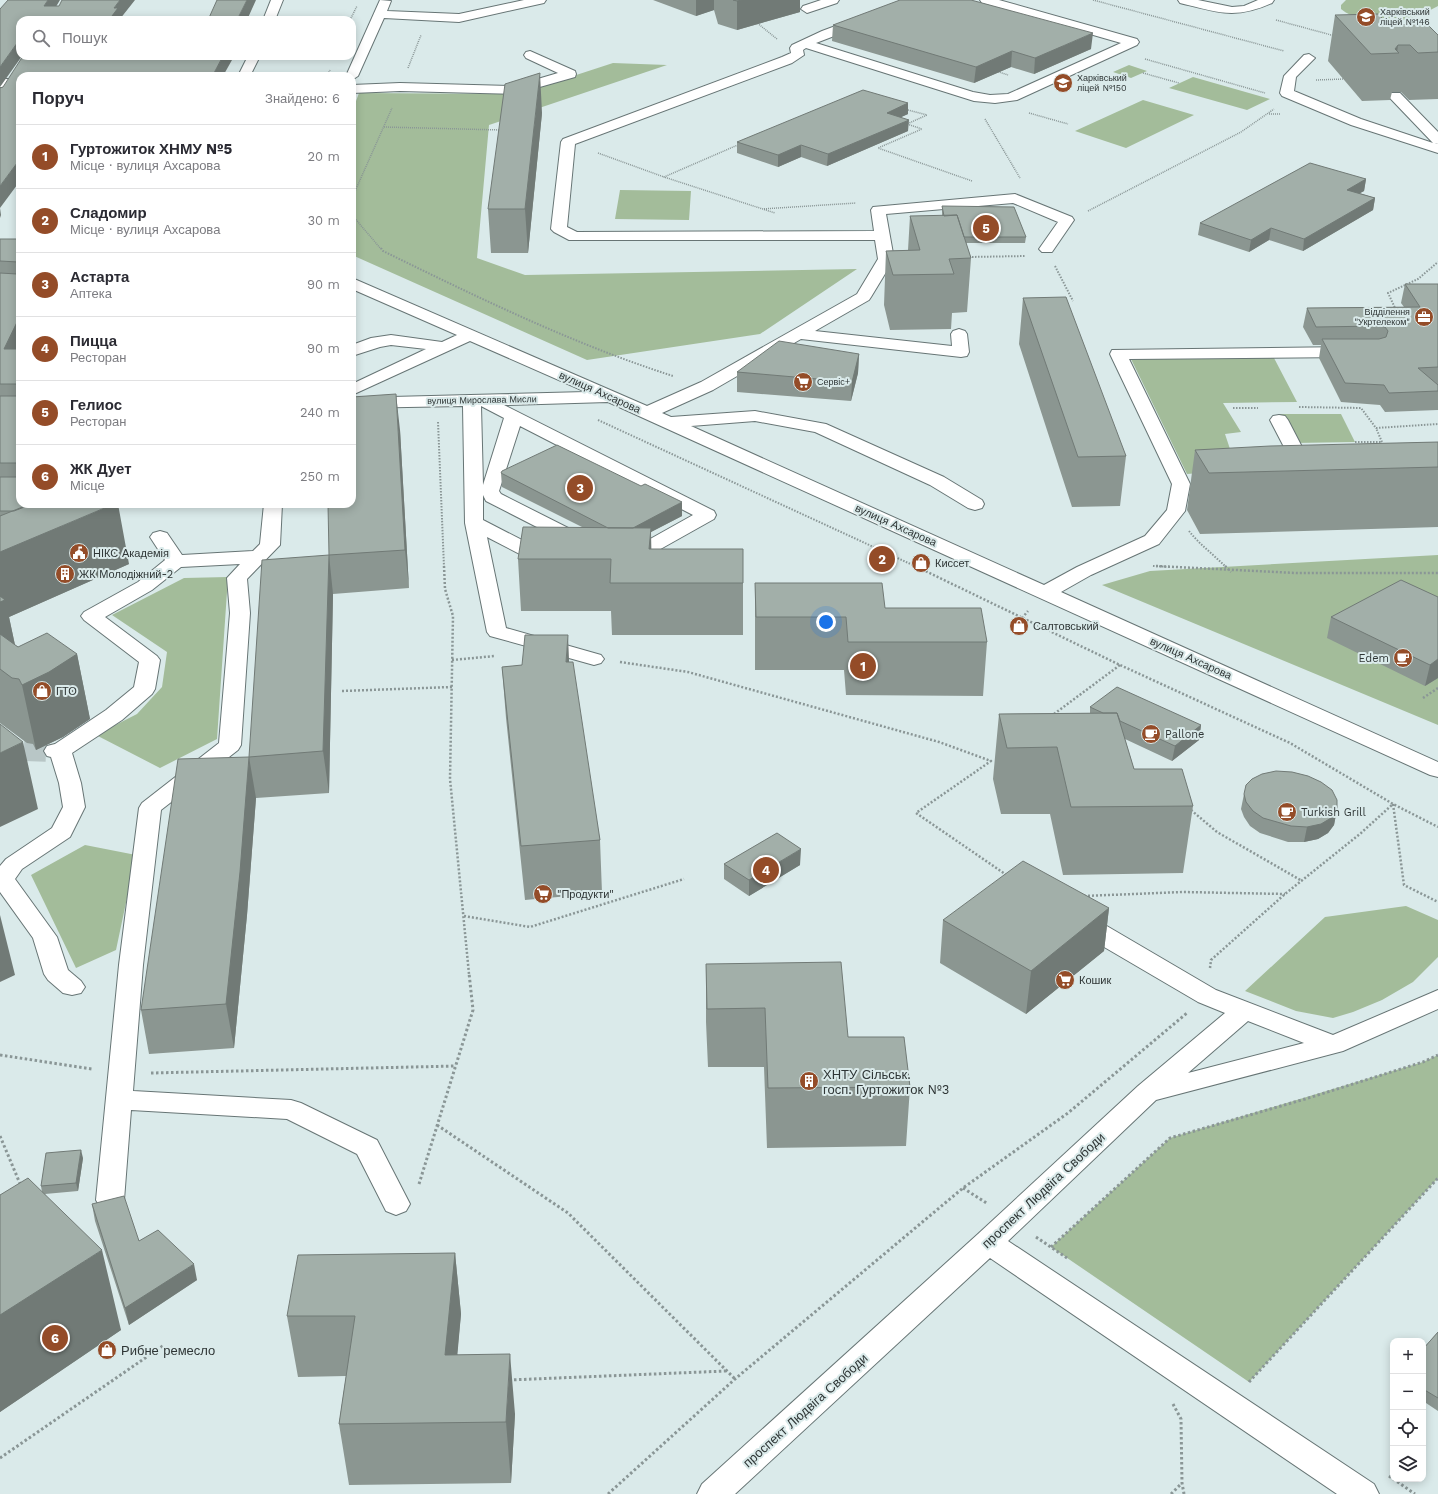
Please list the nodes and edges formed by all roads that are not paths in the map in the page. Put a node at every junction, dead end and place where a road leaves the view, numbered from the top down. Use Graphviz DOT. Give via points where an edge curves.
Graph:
graph roads {
  1 [pos="277,0"];
  2 [pos="386,0"];
  3 [pos="540,0"];
  4 [pos="833,0"];
  5 [pos="916,0"];
  6 [pos="986,0"];
  7 [pos="1184,0"];
  8 [pos="1268,0"];
  9 [pos="807,9"];
  10 [pos="379,14"];
  11 [pos="271,16"];
  12 [pos="356,41"];
  13 [pos="367,41"];
  14 [pos="801,46"];
  15 [pos="530,55"];
  16 [pos="1310,58"];
  17 [pos="252,60"];
  18 [pos="246,72"];
  19 [pos="354,72"];
  20 [pos="356,89"];
  21 [pos="1395,96"];
  22 [pos="1438,140"];
  23 [pos="1438,149"];
  24 [pos="882,235"];
  25 [pos="1049,253"];
  26 [pos="356,285"];
  27 [pos="796,334"];
  28 [pos="959,334"];
  29 [pos="470,335"];
  30 [pos="446,347"];
  31 [pos="356,350"];
  32 [pos="1367,351"];
  33 [pos="356,388"];
  34 [pos="612,397"];
  35 [pos="477,400"];
  36 [pos="356,403"];
  37 [pos="647,413"];
  38 [pos="514,416"];
  39 [pos="1280,420"];
  40 [pos="668,422"];
  41 [pos="1311,481"];
  42 [pos="975,504"];
  43 [pos="273,508"];
  44 [pos="474,523"];
  45 [pos="160,537"];
  46 [pos="259,557"];
  47 [pos="176,561"];
  48 [pos="556,566"];
  49 [pos="1046,592"];
  50 [pos="594,659"];
  51 [pos="1438,770"];
  52 [pos="1059,909"];
  53 [pos="72,987"];
  54 [pos="1438,999"];
  55 [pos="1245,1010"];
  56 [pos="1334,1045"];
  57 [pos="1147,1093"];
  58 [pos="119,1100"];
  59 [pos="110,1200"];
  60 [pos="396,1204"];
  61 [pos="988,1242"];
  62 [pos="713,1494"];
  63 [pos="1363,1494"];
  1 -- 11 [label="street"];
  2 -- 10 [label="street"];
  3 -- 10 [label="street" via="459,18"];
  4 -- 9 [label="street"];
  5 -- 14 [label="street" via="833,31"];
  6 -- 14 [label="street" via="1133,42 1012,97 986,100"];
  7 -- 8 [label="street" via="1239,10"];
  10 -- 13 [label="street"];
  12 -- 13 [label="street"];
  13 -- 19 [label="street"];
  14 -- 24 [label="street" via="798,55 787,60 568,142 559,229 574,237"];
  15 -- 20 [label="street" via="570,74 515,90 400,87"];
  16 -- 23 [label="street" via="1290,76 1285,96"];
  17 -- 18 [label="street"];
  21 -- 22 [label="street"];
  24 -- 25 [label="street" via="878,210 1015,198 1067,220"];
  24 -- 27 [label="street" via="886,259 863,297"];
  26 -- 29 [label="street, вулиця Ахсарова"];
  27 -- 28 [label="street" via="961,352"];
  27 -- 37 [label="street" via="707,386"];
  29 -- 30 [label="street"];
  29 -- 34 [label="street, вулиця Ахсарова"];
  30 -- 31 [label="street" via="391,340"];
  30 -- 33 [label="street"];
  32 -- 49 [label="street" via="1118,354 1181,484 1176,511 1152,540 1084,571"];
  34 -- 35 [label="street, вулиця Мирослава Мисли"];
  34 -- 37 [label="street, вулиця Ахсарова"];
  35 -- 36 [label="street, вулиця Мирослава Мисли"];
  35 -- 38 [label="street"];
  35 -- 44 [label="street"];
  37 -- 40 [label="street, вулиця Ахсарова"];
  38 -- 38 [label="street" via="490,491 494,497 621,563 707,515"];
  39 -- 41 [label="street"];
  40 -- 42 [label="street" via="755,416 820,428 937,481"];
  40 -- 49 [label="street, вулиця Ахсарова"];
  43 -- 46 [label="street" via="270,545"];
  44 -- 48 [label="street"];
  44 -- 50 [label="street" via="497,632"];
  45 -- 47 [label="street"];
  46 -- 47 [label="street"];
  46 -- 58 [label="street" via="237,578 240,613 230,745 150,808 131,965"];
  47 -- 53 [label="street" via="145,586 91,616 150,660 144,689 114,715 58,751 74,807 62,832 14,864 3,879 45,937 57,974"];
  49 -- 51 [label="street, вулиця Ахсарова"];
  52 -- 55 [label="street" via="1207,996"];
  54 -- 56 [label="street, проспект Людвіга Свободи"];
  55 -- 56 [label="street"];
  55 -- 57 [label="street"];
  56 -- 57 [label="street, проспект Людвіга Свободи"];
  57 -- 61 [label="street, проспект Людвіга Свободи"];
  58 -- 59 [label="street"];
  58 -- 60 [label="street" via="292,1110 367,1147"];
  61 -- 62 [label="street, проспект Людвіга Свободи"];
  61 -- 63 [label="street"];
}
